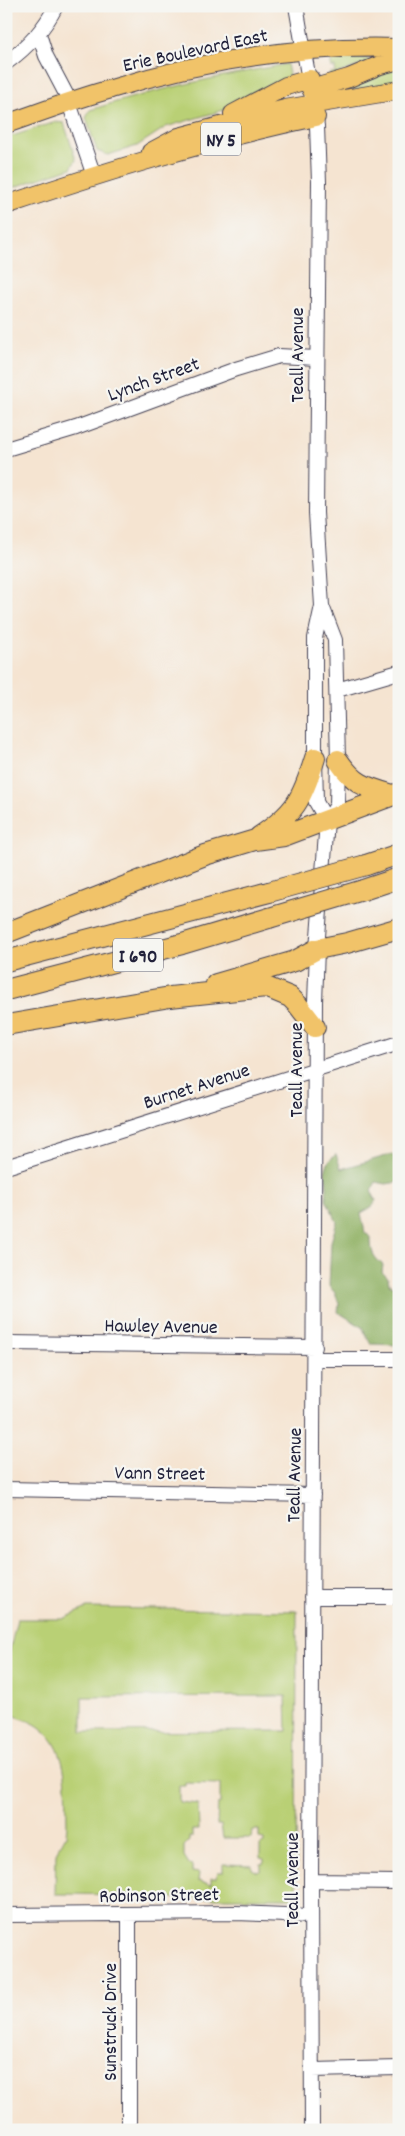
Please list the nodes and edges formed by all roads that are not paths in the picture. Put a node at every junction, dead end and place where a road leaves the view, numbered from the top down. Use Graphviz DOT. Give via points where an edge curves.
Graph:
graph roads {
  1 [pos="56,6"];
  2 [pos="296,6"];
  3 [pos="39,34"];
  4 [pos="399,48"];
  5 [pos="305,50"];
  6 [pos="399,60"];
  7 [pos="6,63"];
  8 [pos="399,90"];
  9 [pos="312,97"];
  10 [pos="69,102"];
  11 [pos="6,124"];
  12 [pos="179,137"];
  13 [pos="128,164"];
  14 [pos="94,176"];
  15 [pos="6,205"];
  16 [pos="316,358"];
  17 [pos="7,448"];
  18 [pos="322,606"];
  19 [pos="399,672"];
  20 [pos="336,690"];
  21 [pos="315,758"];
  22 [pos="338,760"];
  23 [pos="396,794"];
  24 [pos="327,821"];
  25 [pos="255,840"];
  26 [pos="399,854"];
  27 [pos="399,878"];
  28 [pos="399,928"];
  29 [pos="6,933"];
  30 [pos="317,949"];
  31 [pos="6,961"];
  32 [pos="6,990"];
  33 [pos="170,997"];
  34 [pos="6,1026"];
  35 [pos="315,1027"];
  36 [pos="399,1042"];
  37 [pos="315,1069"];
  38 [pos="6,1167"];
  39 [pos="6,1343"];
  40 [pos="315,1353"];
  41 [pos="399,1359"];
  42 [pos="6,1489"];
  43 [pos="313,1494"];
  44 [pos="312,1597"];
  45 [pos="399,1597"];
  46 [pos="311,1882"];
  47 [pos="399,1882"];
  48 [pos="129,1914"];
  49 [pos="6,1915"];
  50 [pos="311,1916"];
  51 [pos="399,2068"];
  52 [pos="312,2070"];
  53 [pos="129,2130"];
  54 [pos="312,2130"];
  1 -- 3 [label="street"];
  2 -- 5 [label="street, Teall Avenue"];
  3 -- 7 [label="street"];
  3 -- 10 [label="street"];
  4 -- 5 [label="main road, Erie Boulevard East"];
  5 -- 9 [label="street, Teall Avenue"];
  5 -- 10 [label="main road, Erie Boulevard East" via="197,66"];
  6 -- 9 [label="main road" via="349,78"];
  8 -- 9 [label="main road, NY 5"];
  9 -- 12 [label="main road, NY 5" via="285,109"];
  9 -- 12 [label="main road" via="286,86 245,109"];
  9 -- 13 [label="main road, NY 5" via="228,137"];
  9 -- 16 [label="street, Teall Avenue" via="319,182"];
  10 -- 11 [label="main road, Erie Boulevard East"];
  10 -- 14 [label="street"];
  12 -- 13 [label="main road, NY 5"];
  13 -- 14 [label="main road, NY 5"];
  14 -- 15 [label="main road, NY 5"];
  16 -- 17 [label="street, Lynch Street" via="279,356 76,428"];
  16 -- 18 [label="street, Teall Avenue" via="316,513"];
  18 -- 20 [label="street, Teall Avenue" via="335,640"];
  18 -- 21 [label="street, Teall Avenue" via="315,638"];
  19 -- 20 [label="street"];
  20 -- 22 [label="street, Teall Avenue"];
  21 -- 24 [label="street, Teall Avenue" via="316,802"];
  21 -- 25 [label="highway" via="294,809"];
  22 -- 23 [label="highway" via="361,785"];
  22 -- 24 [label="street, Teall Avenue" via="337,805"];
  23 -- 24 [label="highway"];
  24 -- 25 [label="highway" via="284,836"];
  24 -- 30 [label="street, Teall Avenue"];
  25 -- 29 [label="highway" via="205,855"];
  26 -- 31 [label="highway, I 690, bridge" via="269,892"];
  27 -- 32 [label="highway, I 690, bridge" via="182,944"];
  28 -- 30 [label="highway"];
  30 -- 33 [label="highway" via="295,961"];
  30 -- 35 [label="street, Teall Avenue"];
  33 -- 34 [label="highway"];
  33 -- 35 [label="highway" via="266,987 290,997"];
  35 -- 37 [label="street, Teall Avenue"];
  36 -- 37 [label="street, Burnet Avenue"];
  37 -- 38 [label="street, Burnet Avenue"];
  37 -- 40 [label="street, Teall Avenue"];
  39 -- 40 [label="street, Hawley Avenue"];
  40 -- 41 [label="street, Hawley Avenue"];
  40 -- 43 [label="street, Teall Avenue"];
  42 -- 43 [label="street, Vann Street"];
  43 -- 44 [label="street, Teall Avenue"];
  44 -- 45 [label="street"];
  44 -- 46 [label="street, Teall Avenue"];
  46 -- 47 [label="street"];
  46 -- 50 [label="street, Teall Avenue"];
  48 -- 49 [label="street, Robinson Street"];
  48 -- 50 [label="street, Robinson Street"];
  48 -- 53 [label="street, Sunstruck Drive"];
  50 -- 52 [label="street, Teall Avenue"];
  51 -- 52 [label="street"];
  52 -- 54 [label="street, Teall Avenue"];
}
